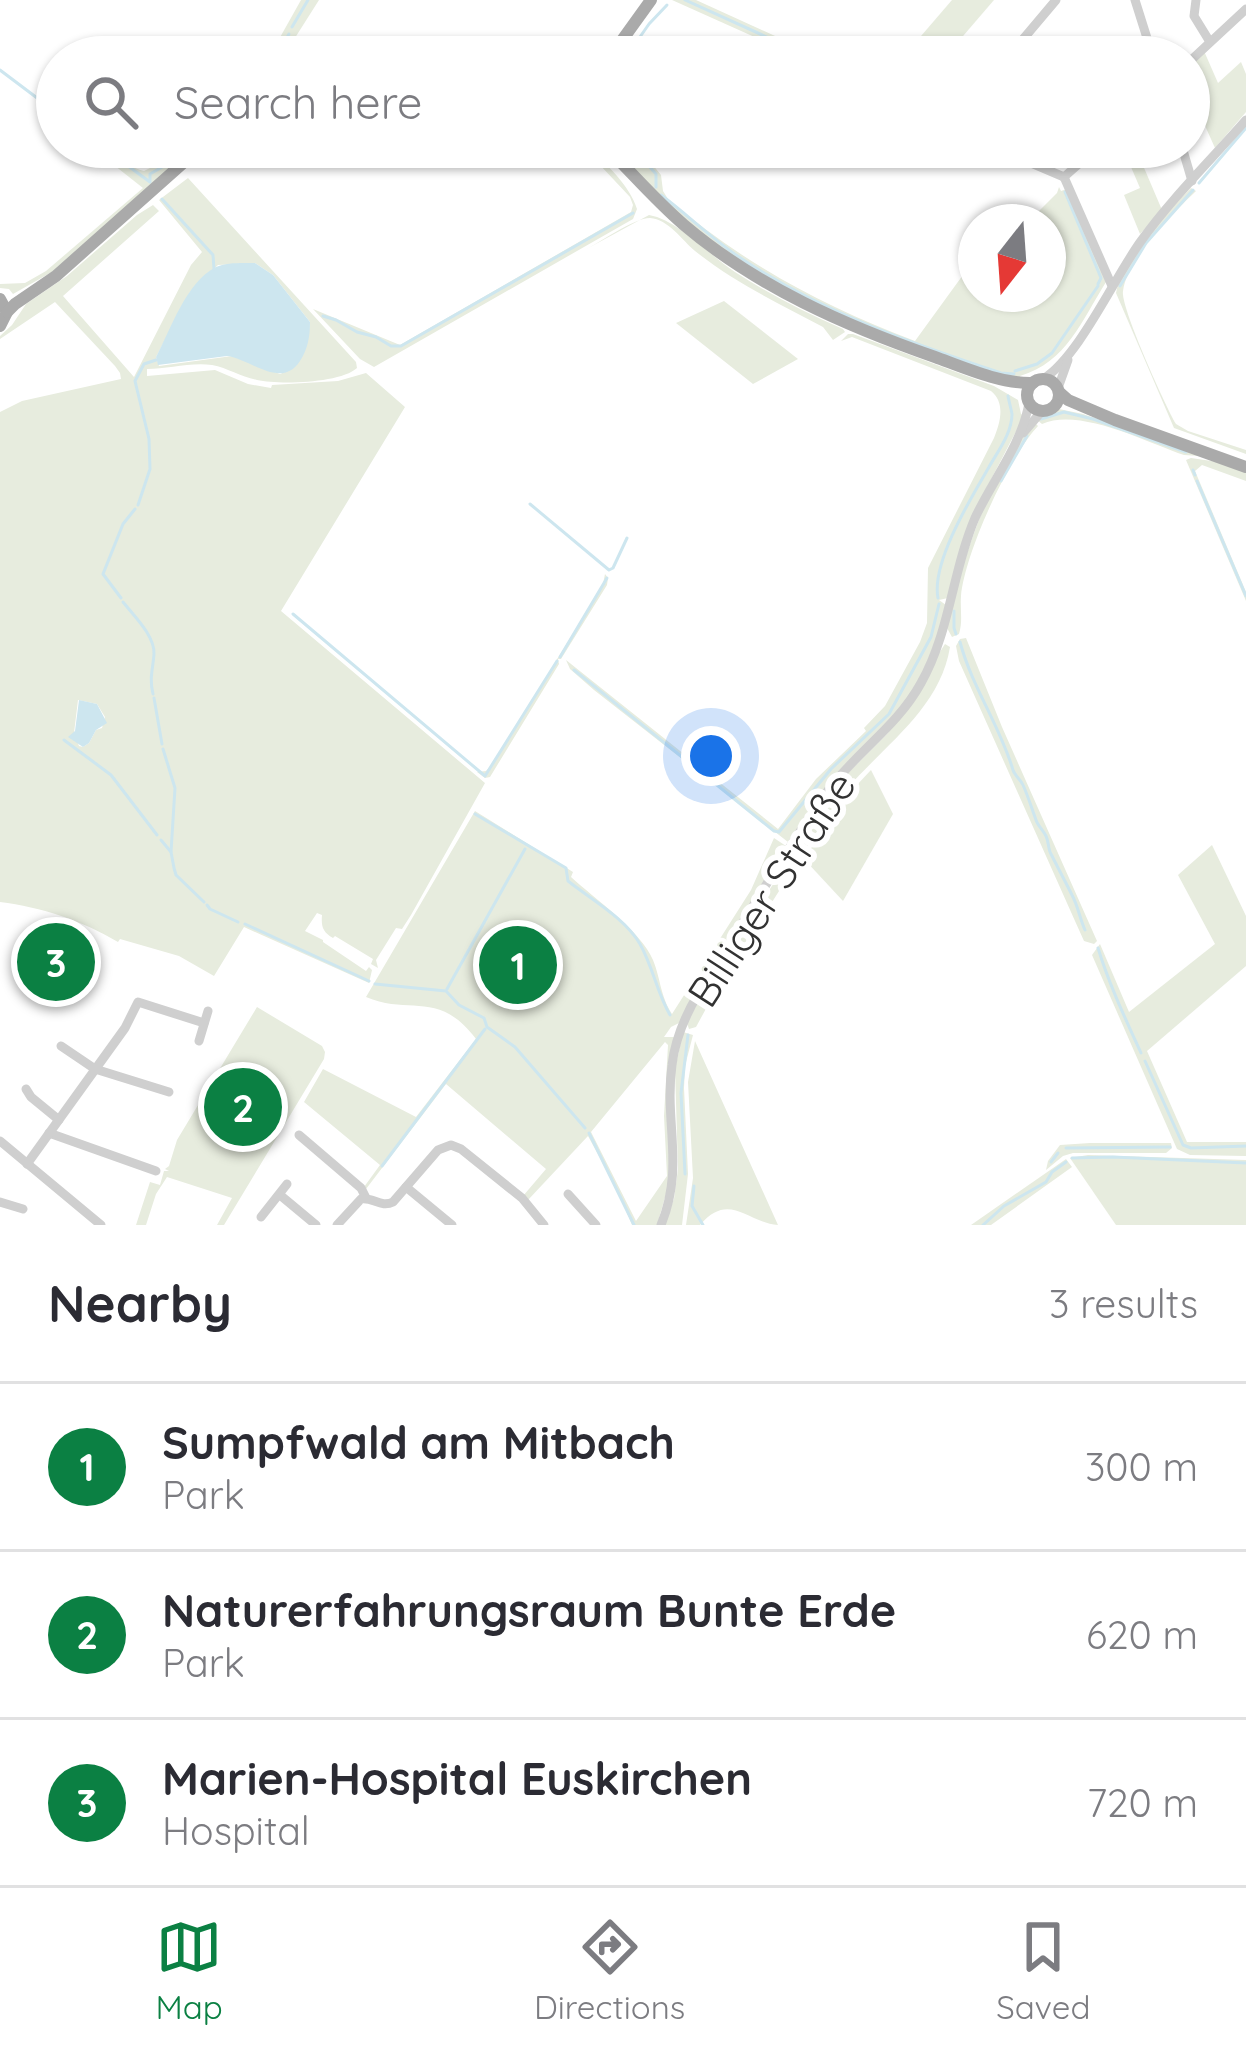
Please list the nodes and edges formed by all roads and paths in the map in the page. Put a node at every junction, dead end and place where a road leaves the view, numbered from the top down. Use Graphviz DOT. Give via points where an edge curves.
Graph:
graph roads {
  1 [pos="650,0"];
  2 [pos="1056,0"];
  3 [pos="1135,0"];
  4 [pos="1196,0"];
  5 [pos="1246,9"];
  6 [pos="624,36"];
  7 [pos="1025,36"];
  8 [pos="1146,36"];
  9 [pos="1206,36"];
  10 [pos="1210,42"];
  11 [pos="1246,120"];
  12 [pos="1210,161"];
  13 [pos="177,168"];
  14 [pos="628,168"];
  15 [pos="1043,168"];
  16 [pos="1074,168"];
  17 [pos="1188,168"];
  18 [pos="1204,168"];
  19 [pos="1064,177"];
  20 [pos="1192,181"];
  21 [pos="1112,286"];
  22 [pos="2,309"];
  23 [pos="1076,343"];
  24 [pos="1058,390"];
  25 [pos="1038,397"];
  26 [pos="1115,420"];
  27 [pos="1246,466"];
  28 [pos="108,1029"];
  29 [pos="121,1033"];
  30 [pos="199,1041"];
  31 [pos="61,1046"];
  32 [pos="95,1069"];
  33 [pos="26,1089"];
  34 [pos="169,1092"];
  35 [pos="59,1120"];
  36 [pos="49,1133"];
  37 [pos="0,1141"];
  38 [pos="303,1143"];
  39 [pos="27,1164"];
  40 [pos="156,1171"];
  41 [pos="286,1184"];
  42 [pos="406,1187"];
  43 [pos="568,1194"];
  44 [pos="280,1195"];
  45 [pos="366,1198"];
  46 [pos="0,1202"];
  47 [pos="22,1210"];
  48 [pos="261,1217"];
  49 [pos="458,1222"];
  50 [pos="341,1224"];
  51 [pos="101,1225"];
  52 [pos="316,1225"];
  53 [pos="544,1225"];
  54 [pos="596,1225"];
  55 [pos="661,1225"];
  1 -- 6 [label="main road"];
  2 -- 7 [label="street"];
  3 -- 8 [label="street"];
  4 -- 9 [label="street" via="1194,16"];
  5 -- 10 [label="street"];
  11 -- 12 [label="street, Billiger Straße"];
  13 -- 22 [label="main road" via="63,269"];
  14 -- 25 [label="main road" via="681,222 760,279 845,322"];
  15 -- 19 [label="street"];
  16 -- 19 [label="street"];
  17 -- 20 [label="street"];
  18 -- 20 [label="street, Billiger Straße"];
  19 -- 21 [label="street"];
  20 -- 21 [label="street, Billiger Straße"];
  21 -- 23 [label="street, Billiger Straße"];
  23 -- 24 [label="street, Billiger Straße"];
  23 -- 25 [label="street, Billiger Straße"];
  24 -- 25 [label="main road" via="1058,400"];
  24 -- 26 [label="main road"];
  25 -- 26 [label="main road"];
  25 -- 55 [label="street, Billiger Straße" via="970,530 923,680 826,793 683,1022 671,1077 675,1171"];
  26 -- 27 [label="main road"];
  28 -- 29 [label="street"];
  29 -- 30 [label="street" via="138,1002 206,1017"];
  29 -- 32 [label="street"];
  31 -- 32 [label="street"];
  32 -- 34 [label="street"];
  32 -- 35 [label="street"];
  33 -- 35 [label="street"];
  35 -- 36 [label="street"];
  36 -- 39 [label="street"];
  36 -- 40 [label="street"];
  37 -- 39 [label="street"];
  38 -- 45 [label="street"];
  39 -- 51 [label="street"];
  41 -- 44 [label="street"];
  42 -- 45 [label="street" via="388,1204"];
  42 -- 49 [label="street"];
  42 -- 53 [label="street" via="451,1145"];
  43 -- 54 [label="street"];
  44 -- 48 [label="street"];
  44 -- 52 [label="street"];
  45 -- 50 [label="street"];
  46 -- 47 [label="street"];
}
